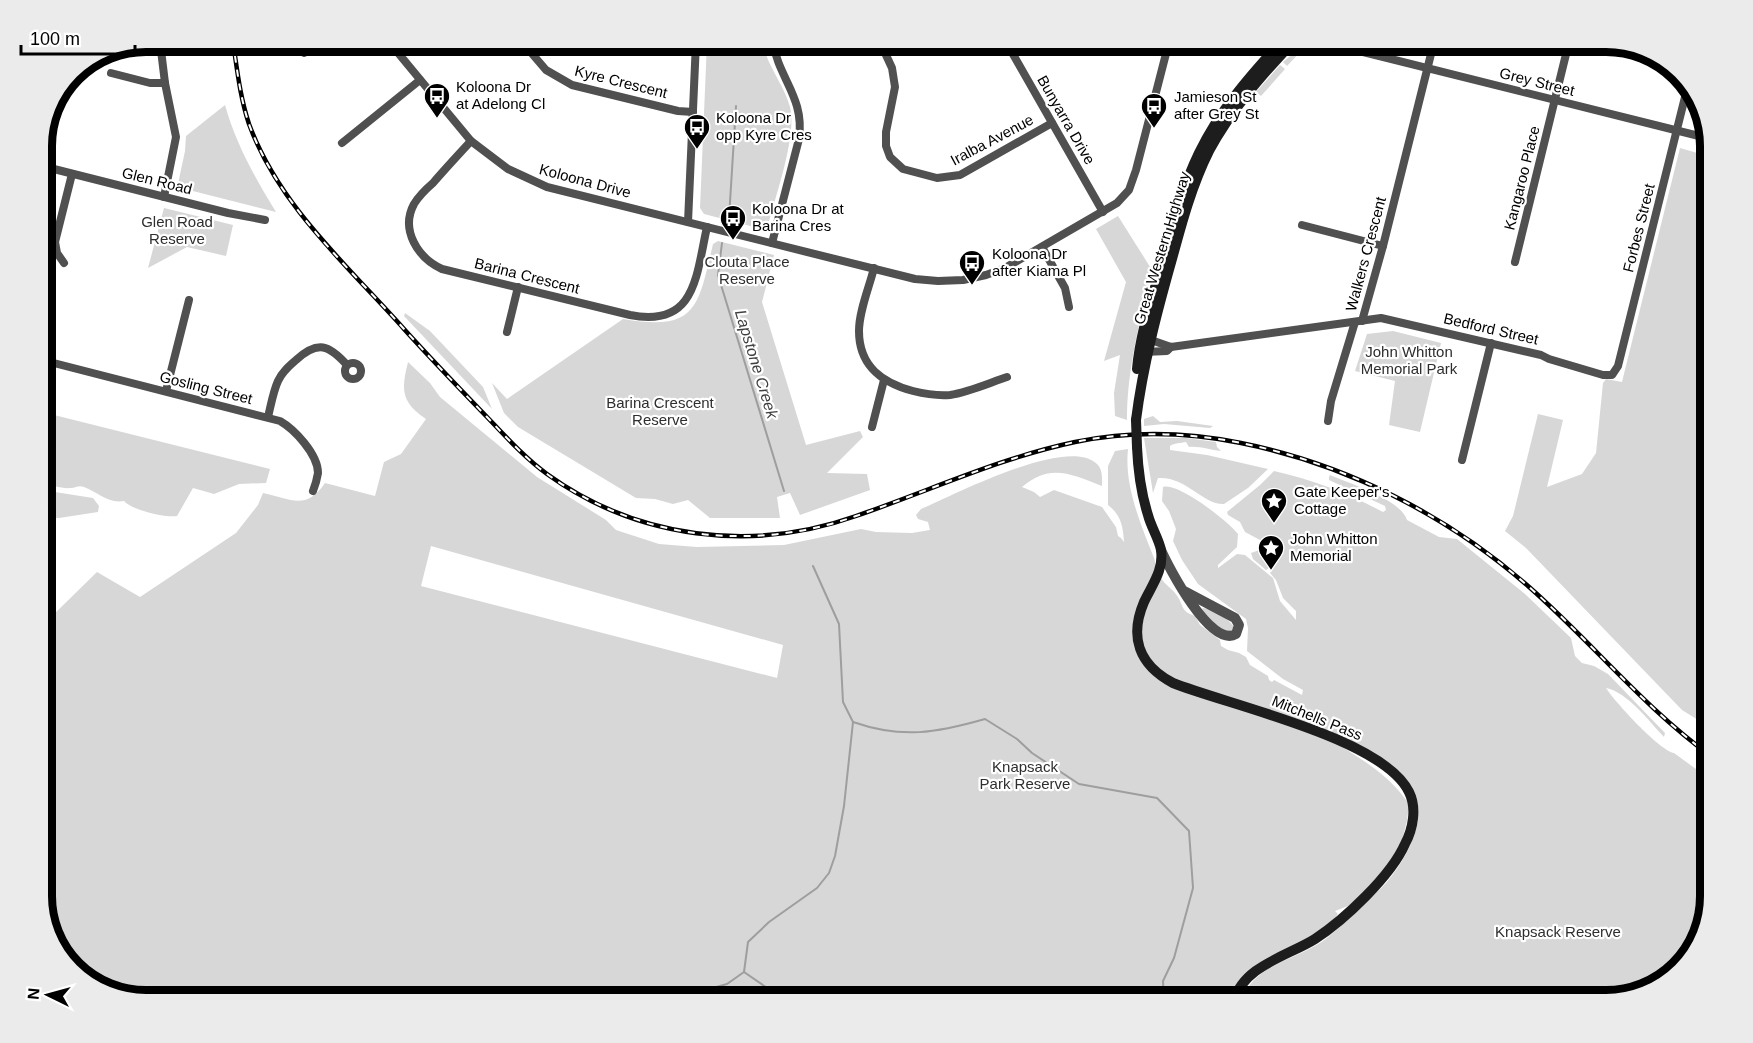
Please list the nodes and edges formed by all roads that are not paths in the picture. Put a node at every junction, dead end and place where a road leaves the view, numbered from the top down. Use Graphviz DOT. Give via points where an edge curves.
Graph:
graph roads {
  1 [pos="161,52"];
  2 [pos="397,52"];
  3 [pos="531,52"];
  4 [pos="696,52"];
  5 [pos="775,52"];
  6 [pos="885,52"];
  7 [pos="1012,52"];
  8 [pos="1166,52"];
  9 [pos="1272,52"];
  10 [pos="1284,52"];
  11 [pos="1363,52"];
  12 [pos="1431,52"];
  13 [pos="1567,52"];
  14 [pos="1427,68"];
  15 [pos="111,73"];
  16 [pos="420,80"];
  17 [pos="165,83"];
  18 [pos="1685,95"];
  19 [pos="1555,100"];
  20 [pos="693,112"];
  21 [pos="1052,123"];
  22 [pos="1677,130"];
  23 [pos="1700,136"];
  24 [pos="471,141"];
  25 [pos="342,143"];
  26 [pos="53,169"];
  27 [pos="72,174"];
  28 [pos="164,198"];
  29 [pos="1103,212"];
  30 [pos="265,220"];
  31 [pos="688,222"];
  32 [pos="1302,225"];
  33 [pos="707,227"];
  34 [pos="772,243"];
  35 [pos="1383,246"];
  36 [pos="1042,247"];
  37 [pos="1515,262"];
  38 [pos="64,263"];
  39 [pos="874,268"];
  40 [pos="518,287"];
  41 [pos="189,300"];
  42 [pos="1069,307"];
  43 [pos="1359,322"];
  44 [pos="507,332"];
  45 [pos="1150,340"];
  46 [pos="1491,343"];
  47 [pos="1171,346"];
  48 [pos="1143,352"];
  49 [pos="53,363"];
  50 [pos="347,365"];
  51 [pos="1612,375"];
  52 [pos="1007,377"];
  53 [pos="884,380"];
  54 [pos="166,391"];
  55 [pos="268,417"];
  56 [pos="1328,421"];
  57 [pos="872,427"];
  58 [pos="1461,460"];
  59 [pos="313,491"];
  60 [pos="1161,549"];
  61 [pos="1184,591"];
  62 [pos="1239,990"];
  1 -- 17 [label="street"];
  2 -- 16 [label="street, Koloona Drive"];
  3 -- 20 [label="street, Kyre Crescent" via="546,70 572,85"];
  4 -- 20 [label="street"];
  5 -- 34 [label="street" via="798,104 800,124"];
  6 -- 21 [label="street, Iralba Avenue" via="895,87 886,146 890,158 903,169 937,178 960,175"];
  7 -- 21 [label="street, Bunyarra Drive"];
  8 -- 29 [label="street, Koloona Drive" via="1132,183 1121,200"];
  9 -- 48 [label="main road, Great Western Highway" via="1234,96 1200,152 1177,210 1150,307"];
  10 -- 45 [label="main road, Great Western Highway" via="1247,93 1209,152 1185,212"];
  11 -- 14 [label="street, Grey Street"];
  12 -- 14 [label="street, Walkers Crescent"];
  13 -- 19 [label="street, Kangaroo Place"];
  14 -- 19 [label="street, Grey Street"];
  14 -- 35 [label="street, Walkers Crescent"];
  15 -- 17 [label="street"];
  16 -- 24 [label="street, Koloona Drive"];
  16 -- 25 [label="street"];
  17 -- 28 [label="street" via="176,137"];
  18 -- 22 [label="street, Forbes Street"];
  19 -- 22 [label="street, Grey Street"];
  19 -- 37 [label="street, Kangaroo Place"];
  20 -- 31 [label="street"];
  21 -- 29 [label="street, Bunyarra Drive"];
  22 -- 23 [label="street, Grey Street"];
  22 -- 51 [label="street, Forbes Street" via="1618,366"];
  24 -- 31 [label="street, Koloona Drive" via="508,169 537,183"];
  24 -- 40 [label="street, Barina Crescent" via="417,199 410,217 411,237 421,255 433,265"];
  26 -- 27 [label="street, Glen Road"];
  27 -- 28 [label="street, Glen Road"];
  27 -- 38 [label="street" via="55,242"];
  28 -- 30 [label="street, Glen Road"];
  29 -- 36 [label="street, Koloona Drive"];
  31 -- 33 [label="street, Koloona Drive"];
  32 -- 35 [label="street"];
  33 -- 34 [label="street, Koloona Drive"];
  33 -- 40 [label="street, Barina Crescent" via="688,297 659,318 630,315"];
  34 -- 39 [label="street, Koloona Drive"];
  35 -- 43 [label="street, Walkers Crescent"];
  36 -- 39 [label="street, Koloona Drive" via="996,272 963,280 926,280"];
  36 -- 42 [label="street" via="1065,288"];
  39 -- 53 [label="street" via="860,340 866,358"];
  40 -- 44 [label="street"];
  41 -- 54 [label="street"];
  43 -- 46 [label="street, Bedford Street" via="1391,319"];
  43 -- 47 [label="street, Walkers Crescent"];
  43 -- 56 [label="street" via="1330,401"];
  45 -- 47 [label="street, Walkers Crescent"];
  45 -- 48 [label="main road, Great Western Highway"];
  46 -- 51 [label="street, Bedford Street"];
  46 -- 58 [label="street"];
  47 -- 48 [label="street, Walkers Crescent" via="1167,351"];
  48 -- 60 [label="main road, Great Western Highway, bridge" via="1136,420 1138,471"];
  49 -- 54 [label="street, Gosling Street"];
  50 -- 55 [label="street" via="330,349 307,351 277,381"];
  52 -- 53 [label="street" via="943,395"];
  53 -- 57 [label="street"];
  54 -- 55 [label="street, Gosling Street"];
  55 -- 59 [label="street, Gosling Street" via="292,429 312,456 318,474"];
  60 -- 61 [label="street, Great Western Highway"];
  60 -- 62 [label="main road, Mitchells Pass" via="1160,567 1138,626 1140,652 1153,670 1173,683 1330,736 1369,755 1405,785 1413,807 1409,837 1396,863 1380,882 1315,939 1252,975"];
  61 -- 61 [label="street, Great Western Highway" via="1235,618 1239,625 1236,634 1226,637 1217,632"];
}
